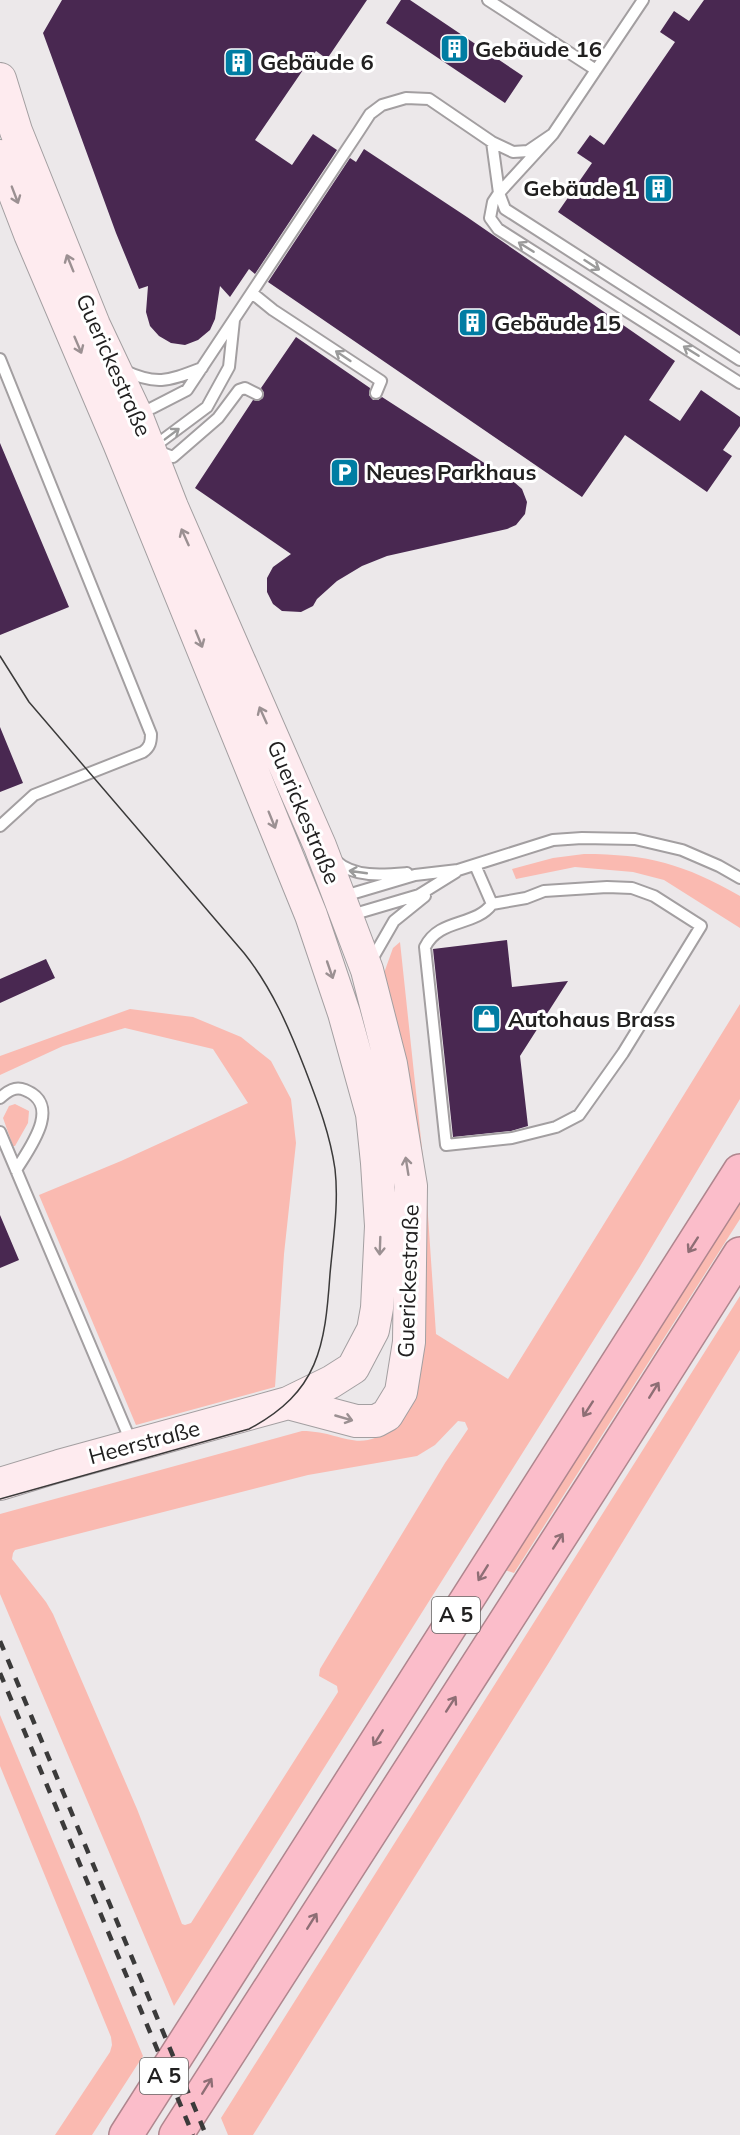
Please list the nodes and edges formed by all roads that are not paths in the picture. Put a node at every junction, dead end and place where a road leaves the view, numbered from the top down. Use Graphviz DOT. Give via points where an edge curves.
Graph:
graph roads {
  1 [pos="488,0"];
  2 [pos="643,0"];
  3 [pos="596,70"];
  4 [pos="0,80"];
  5 [pos="553,134"];
  6 [pos="492,142"];
  7 [pos="0,156"];
  8 [pos="499,193"];
  9 [pos="252,293"];
  10 [pos="234,320"];
  11 [pos="0,359"];
  12 [pos="740,360"];
  13 [pos="114,366"];
  14 [pos="202,367"];
  15 [pos="740,383"];
  16 [pos="376,393"];
  17 [pos="257,394"];
  18 [pos="133,436"];
  19 [pos="0,826"];
  20 [pos="320,846"];
  21 [pos="475,865"];
  22 [pos="458,870"];
  23 [pos="740,878"];
  24 [pos="492,904"];
  25 [pos="327,911"];
  26 [pos="367,970"];
  27 [pos="0,1098"];
  28 [pos="0,1132"];
  29 [pos="16,1170"];
  30 [pos="740,1171"];
  31 [pos="740,1254"];
  32 [pos="288,1403"];
  33 [pos="132,1445"];
  34 [pos="0,1484"];
  35 [pos="126,2135"];
  36 [pos="176,2135"];
  1 -- 3 [label="lane"];
  2 -- 3 [label="lane"];
  3 -- 5 [label="lane"];
  13 -- 4 [label="main road, Guerickestraße, one-way" via="16,131"];
  5 -- 6 [label="lane" via="528,151 513,152"];
  5 -- 8 [label="lane"];
  6 -- 8 [label="lane"];
  6 -- 9 [label="lane" via="429,99 406,98 382,105 370,114"];
  7 -- 18 [label="main road, Guerickestraße, one-way" via="30,234"];
  8 -- 12 [label="lane, one-way" via="505,209"];
  15 -- 8 [label="lane, one-way" via="498,230 490,218"];
  9 -- 10 [label="lane"];
  16 -- 9 [label="lane, one-way" via="381,381"];
  10 -- 14 [label="lane"];
  18 -- 10 [label="lane, one-way" via="207,407 229,367"];
  11 -- 19 [label="lane" via="151,741 143,752 34,795"];
  13 -- 14 [label="lane" via="155,381"];
  13 -- 18 [label="main road, Guerickestraße"];
  14 -- 18 [label="lane" via="187,390 152,408"];
  17 -- 18 [label="lane" via="245,388 239,390 218,418 173,457"];
  20 -- 18 [label="main road, Guerickestraße, one-way" via="177,518"];
  18 -- 25 [label="main road, Guerickestraße, one-way"];
  22 -- 20 [label="lane, one-way" via="355,873 342,867"];
  20 -- 25 [label="main road, Guerickestraße"];
  21 -- 22 [label="lane"];
  21 -- 23 [label="lane" via="553,840 635,839 682,850"];
  21 -- 24 [label="lane"];
  22 -- 25 [label="lane" via="416,875 351,894"];
  22 -- 25 [label="lane" via="419,895 357,913"];
  22 -- 26 [label="lane" via="394,921"];
  24 -- 24 [label="lane" via="476,916 439,930 425,947 446,1145 512,1138 555,1127 579,1115 623,1053 701,926 654,896 632,888 544,891"];
  25 -- 26 [label="main road, Guerickestraße"];
  25 -- 32 [label="main road, Guerickestraße, one-way" via="344,1013 372,1114 381,1226 377,1308 373,1330 352,1368 331,1383"];
  32 -- 26 [label="main road, Guerickestraße, one-way" via="356,1421 376,1421 387,1415 401,1392 410,1342 411,1186 391,1064"];
  27 -- 29 [label="lane" via="8,1090 19,1088 40,1100 43,1113 38,1132"];
  28 -- 29 [label="lane"];
  29 -- 33 [label="lane"];
  30 -- 35 [label="highway, A 5, one-way"];
  36 -- 31 [label="highway, A 5, one-way"];
  32 -- 33 [label="main road, Heerstraße"];
  33 -- 34 [label="main road, Heerstraße"];
}
